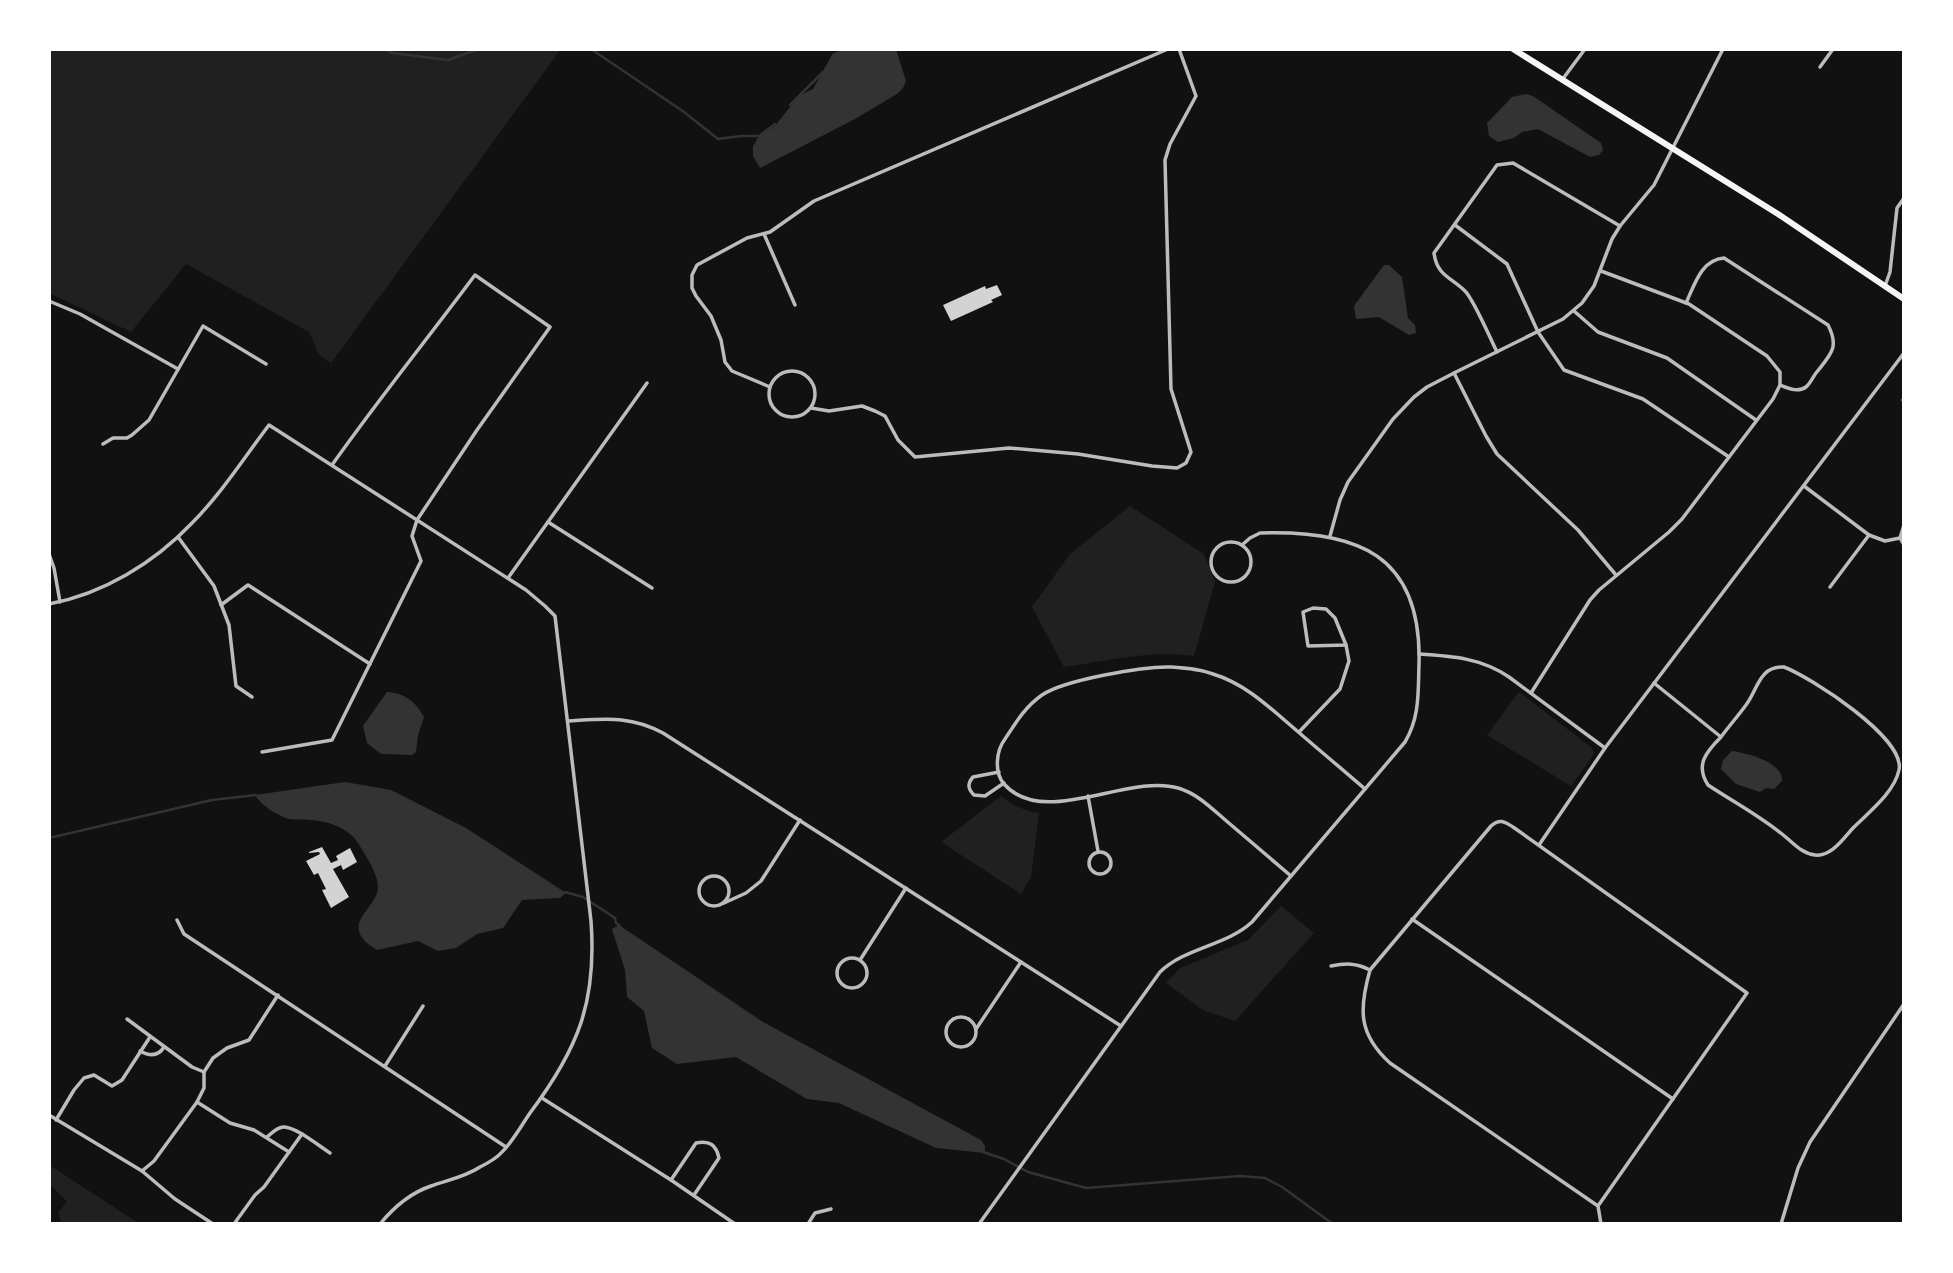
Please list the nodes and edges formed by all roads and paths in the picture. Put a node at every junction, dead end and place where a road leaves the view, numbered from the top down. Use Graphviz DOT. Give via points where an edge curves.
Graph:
graph roads {
  1 [pos="1168,49"];
  2 [pos="1179,49"];
  3 [pos="1513,49"];
  4 [pos="1585,49"];
  5 [pos="1723,49"];
  6 [pos="1833,49"];
  7 [pos="1820,67"];
  8 [pos="1562,80"];
  9 [pos="1673,148"];
  10 [pos="1904,198"];
  11 [pos="1455,225"];
  12 [pos="1620,226"];
  13 [pos="764,234"];
  14 [pos="1601,271"];
  15 [pos="1885,286"];
  16 [pos="1904,299"];
  17 [pos="49,301"];
  18 [pos="1686,303"];
  19 [pos="795,305"];
  20 [pos="1574,311"];
  21 [pos="1538,332"];
  22 [pos="1497,352"];
  23 [pos="1904,354"];
  24 [pos="266,364"];
  25 [pos="178,369"];
  26 [pos="1454,373"];
  27 [pos="647,383"];
  28 [pos="1780,385"];
  29 [pos="770,387"];
  30 [pos="811,408"];
  31 [pos="1756,420"];
  32 [pos="103,444"];
  33 [pos="1729,457"];
  34 [pos="332,465"];
  35 [pos="1804,486"];
  36 [pos="417,520"];
  37 [pos="548,522"];
  38 [pos="1904,525"];
  39 [pos="1869,535"];
  40 [pos="1331,536"];
  41 [pos="178,537"];
  42 [pos="1900,538"];
  43 [pos="1242,545"];
  44 [pos="1904,545"];
  45 [pos="49,554"];
  46 [pos="1616,575"];
  47 [pos="508,578"];
  48 [pos="1830,587"];
  49 [pos="652,588"];
  50 [pos="60,602"];
  51 [pos="49,604"];
  52 [pos="221,605"];
  53 [pos="1346,645"];
  54 [pos="1419,654"];
  55 [pos="370,664"];
  56 [pos="1654,683"];
  57 [pos="1531,694"];
  58 [pos="252,697"];
  59 [pos="568,722"];
  60 [pos="1299,733"];
  61 [pos="1721,737"];
  62 [pos="1605,748"];
  63 [pos="262,751"];
  64 [pos="999,772"];
  65 [pos="1004,783"];
  66 [pos="1365,789"];
  67 [pos="1087,796"];
  68 [pos="800,820"];
  69 [pos="1539,845"];
  70 [pos="1098,851"];
  71 [pos="1291,876"];
  72 [pos="906,888"];
  73 [pos="724,903"];
  74 [pos="1412,919"];
  75 [pos="177,920"];
  76 [pos="859,960"];
  77 [pos="1021,962"];
  78 [pos="1331,966"];
  79 [pos="1370,970"];
  80 [pos="278,995"];
  81 [pos="1904,1004"];
  82 [pos="423,1006"];
  83 [pos="127,1019"];
  84 [pos="1121,1026"];
  85 [pos="976,1028"];
  86 [pos="150,1037"];
  87 [pos="163,1047"];
  88 [pos="140,1051"];
  89 [pos="385,1066"];
  90 [pos="204,1072"];
  91 [pos="542,1098"];
  92 [pos="1673,1099"];
  93 [pos="197,1102"];
  94 [pos="49,1115"];
  95 [pos="56,1120"];
  96 [pos="302,1134"];
  97 [pos="267,1137"];
  98 [pos="506,1147"];
  99 [pos="289,1152"];
  100 [pos="330,1153"];
  101 [pos="142,1171"];
  102 [pos="671,1180"];
  103 [pos="694,1196"];
  104 [pos="1598,1206"];
  105 [pos="831,1209"];
  106 [pos="213,1224"];
  107 [pos="234,1224"];
  108 [pos="380,1224"];
  109 [pos="735,1224"];
  110 [pos="808,1224"];
  111 [pos="979,1224"];
  112 [pos="1601,1224"];
  113 [pos="1781,1224"];
  1 -- 13 [label="street" via="814,201"];
  2 -- 30 [label="street" via="1196,96 1166,160 1171,389 1191,452 1186,463 1164,467 1009,448 915,457 898,440 885,416 875,411 862,406 829,411"];
  3 -- 8 [label="main road"];
  4 -- 8 [label="street"];
  5 -- 9 [label="street"];
  6 -- 7 [label="street"];
  8 -- 9 [label="main road"];
  9 -- 12 [label="street" via="1649,192"];
  9 -- 15 [label="main road"];
  10 -- 15 [label="street" via="1897,208"];
  11 -- 12 [label="street" via="1497,165 1513,163"];
  11 -- 21 [label="street" via="1507,264"];
  11 -- 22 [label="street" via="1434,253 1435,262 1439,271 1467,293"];
  12 -- 14 [label="street"];
  13 -- 19 [label="street"];
  13 -- 29 [label="street" via="747,238 697,265 692,288 711,316 732,371"];
  14 -- 18 [label="street"];
  14 -- 20 [label="street"];
  15 -- 16 [label="main road"];
  17 -- 25 [label="street"];
  18 -- 28 [label="street" via="1767,356 1780,372"];
  18 -- 28 [label="street" via="1708,262 1724,258 1828,325 1834,349 1806,387 1790,390"];
  20 -- 21 [label="street"];
  20 -- 31 [label="street" via="1598,332 1667,358"];
  21 -- 22 [label="street"];
  21 -- 33 [label="street" via="1564,370 1643,399"];
  22 -- 26 [label="street"];
  23 -- 35 [label="street"];
  24 -- 25 [label="street" via="203,326"];
  25 -- 32 [label="street" via="144,426 127,438"];
  26 -- 40 [label="street" via="1427,387 1393,419 1343,493"];
  26 -- 46 [label="street" via="1497,454 1578,530"];
  27 -- 37 [label="street"];
  28 -- 31 [label="street"];
  29 -- 30 [label="street" via="770,402 779,413 799,416"];
  29 -- 30 [label="street" via="779,374 803,373 816,393"];
  31 -- 33 [label="street"];
  33 -- 46 [label="street" via="1676,526"];
  34 -- 36 [label="street"];
  34 -- 36 [label="street" via="475,275 550,327"];
  34 -- 41 [label="street" via="269,425 203,512"];
  35 -- 39 [label="street"];
  35 -- 56 [label="street"];
  36 -- 47 [label="street"];
  36 -- 55 [label="street" via="412,536 421,561"];
  37 -- 47 [label="street"];
  37 -- 49 [label="street"];
  38 -- 42 [label="street"];
  39 -- 42 [label="street" via="1885,541"];
  39 -- 48 [label="street"];
  40 -- 43 [label="street" via="1260,533"];
  40 -- 54 [label="street" via="1365,548 1398,576 1414,608"];
  41 -- 50 [label="street" via="121,578"];
  41 -- 52 [label="street" via="214,586"];
  42 -- 44 [label="street"];
  43 -- 43 [label="street" via="1227,542 1214,551 1211,566 1220,579 1236,582 1248,573 1251,558"];
  45 -- 50 [label="street"];
  46 -- 57 [label="street" via="1590,600"];
  47 -- 59 [label="street" via="555,616"];
  50 -- 51 [label="street"];
  52 -- 55 [label="street" via="248,585"];
  52 -- 58 [label="street" via="229,625 236,686"];
  53 -- 53 [label="street" via="1326,609 1303,612 1308,646"];
  53 -- 60 [label="street" via="1349,661 1340,689"];
  54 -- 57 [label="street" via="1482,662"];
  54 -- 66 [label="street" via="1413,725 1405,742"];
  55 -- 63 [label="street" via="332,740"];
  56 -- 61 [label="street"];
  56 -- 62 [label="street"];
  57 -- 62 [label="street"];
  59 -- 68 [label="street" via="623,719 653,727"];
  59 -- 91 [label="street" via="593,964 585,1012 569,1054"];
  60 -- 64 [label="street" via="1251,693 1223,677 1189,668 1150,668 1064,685 1044,694 1025,710 1002,743"];
  60 -- 66 [label="street"];
  61 -- 61 [label="street" via="1763,674 1784,667 1867,721 1898,755 1899,770 1881,800 1840,842 1828,853 1814,855 1708,785 1701,765"];
  62 -- 69 [label="street"];
  64 -- 65 [label="street"];
  64 -- 65 [label="street" via="972,777 970,791 985,796"];
  65 -- 67 [label="street" via="1035,801"];
  66 -- 71 [label="street"];
  67 -- 70 [label="street"];
  67 -- 71 [label="street" via="1150,785 1188,792"];
  68 -- 72 [label="street"];
  68 -- 73 [label="street" via="761,881 746,894"];
  69 -- 74 [label="street" via="1504,822 1494,823"];
  69 -- 92 [label="street" via="1747,993"];
  70 -- 70 [label="street" via="1088,863 1100,874 1108,871 1112,862 1107,853"];
  71 -- 84 [label="street" via="1241,931 1166,966"];
  72 -- 76 [label="street"];
  72 -- 77 [label="street"];
  73 -- 73 [label="street" via="729,892 725,881 715,876 704,880 699,890 702,901 713,906"];
  74 -- 79 [label="street"];
  74 -- 92 [label="street"];
  75 -- 80 [label="street" via="184,934"];
  76 -- 76 [label="street" via="866,969 864,981 855,988 844,986 837,976 839,965 848,958"];
  77 -- 84 [label="street"];
  77 -- 85 [label="street"];
  78 -- 79 [label="street" via="1358,964"];
  79 -- 104 [label="street" via="1362,1016 1382,1056"];
  80 -- 89 [label="street"];
  80 -- 90 [label="street" via="249,1040 227,1048"];
  81 -- 113 [label="street" via="1810,1142"];
  82 -- 89 [label="street"];
  83 -- 86 [label="street"];
  84 -- 111 [label="street"];
  85 -- 85 [label="street" via="974,1040 964,1047 953,1045 946,1035 948,1024 958,1017 969,1019"];
  86 -- 87 [label="street"];
  86 -- 88 [label="street"];
  87 -- 88 [label="street" via="153,1055"];
  87 -- 90 [label="street"];
  88 -- 95 [label="street" via="122,1080 112,1086 94,1075 84,1078"];
  89 -- 98 [label="street"];
  90 -- 93 [label="street" via="204,1088"];
  91 -- 98 [label="street"];
  91 -- 102 [label="street"];
  92 -- 104 [label="street"];
  93 -- 97 [label="street" via="230,1124"];
  93 -- 101 [label="street"];
  94 -- 95 [label="street"];
  95 -- 101 [label="street"];
  96 -- 97 [label="street" via="284,1126"];
  96 -- 99 [label="street"];
  96 -- 100 [label="street"];
  97 -- 99 [label="street"];
  98 -- 108 [label="street" via="479,1168 407,1198"];
  99 -- 107 [label="street"];
  101 -- 106 [label="street"];
  102 -- 103 [label="street"];
  102 -- 103 [label="street" via="696,1143 713,1143 719,1158"];
  103 -- 109 [label="street"];
  104 -- 112 [label="street"];
  105 -- 110 [label="street" via="816,1213"];
}
